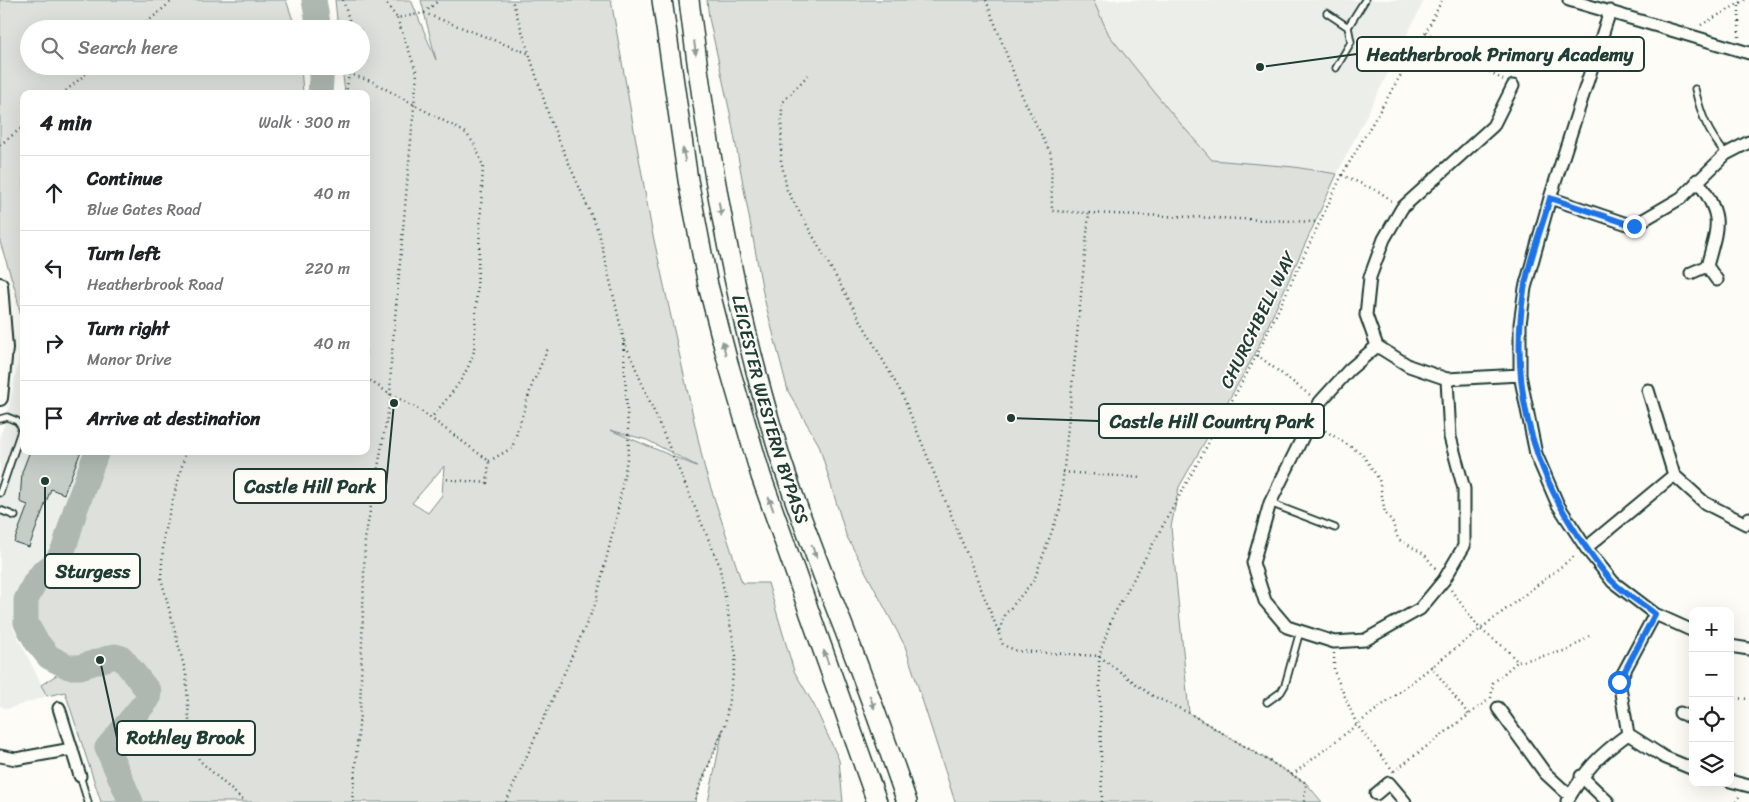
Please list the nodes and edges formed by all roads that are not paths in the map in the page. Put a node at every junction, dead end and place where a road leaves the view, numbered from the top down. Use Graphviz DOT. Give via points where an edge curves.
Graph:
graph roads {
  1 [pos="662,0"];
  2 [pos="689,0"];
  3 [pos="1365,0"];
  4 [pos="1569,0"];
  5 [pos="1610,11"];
  6 [pos="1327,13"];
  7 [pos="1348,27"];
  8 [pos="1744,52"];
  9 [pos="1336,68"];
  10 [pos="1513,86"];
  11 [pos="1695,89"];
  12 [pos="1749,142"];
  13 [pos="1726,154"];
  14 [pos="1697,180"];
  15 [pos="1550,198"];
  16 [pos="1707,266"];
  17 [pos="1690,273"];
  18 [pos="1717,280"];
  19 [pos="0,285"];
  20 [pos="1377,346"];
  21 [pos="1520,375"];
  22 [pos="1447,380"];
  23 [pos="1648,390"];
  24 [pos="0,398"];
  25 [pos="0,419"];
  26 [pos="20,425"];
  27 [pos="20,434"];
  28 [pos="1674,475"];
  29 [pos="0,493"];
  30 [pos="1270,503"];
  31 [pos="0,510"];
  32 [pos="15,516"];
  33 [pos="1749,518"];
  34 [pos="1336,528"];
  35 [pos="1586,548"];
  36 [pos="1655,614"];
  37 [pos="1689,629"];
  38 [pos="1300,631"];
  39 [pos="1734,647"];
  40 [pos="1749,649"];
  41 [pos="1267,702"];
  42 [pos="59,708"];
  43 [pos="1498,708"];
  44 [pos="1680,713"];
  45 [pos="1689,716"];
  46 [pos="1628,734"];
  47 [pos="72,749"];
  48 [pos="0,756"];
  49 [pos="1689,765"];
  50 [pos="80,776"];
  51 [pos="1581,776"];
  52 [pos="1734,782"];
  53 [pos="1749,786"];
  54 [pos="1376,794"];
  55 [pos="1568,799"];
  56 [pos="88,802"];
  57 [pos="877,802"];
  58 [pos="907,802"];
  59 [pos="1405,802"];
  60 [pos="1608,802"];
  57 -- 1 [label="highway, LEICESTER WESTERN BYPASS, one-way" via="761,476 728,363 708,285 688,180"];
  2 -- 58 [label="highway, LEICESTER WESTERN BYPASS, one-way" via="708,140 727,246 769,418 808,535"];
  3 -- 7 [label="lane"];
  4 -- 5 [label="street"];
  5 -- 8 [label="street"];
  5 -- 15 [label="street"];
  6 -- 7 [label="lane"];
  7 -- 9 [label="lane" via="1351,42"];
  10 -- 20 [label="street" via="1493,126 1402,208 1384,239 1370,277 1366,315"];
  11 -- 13 [label="lane" via="1704,124"];
  12 -- 13 [label="street"];
  13 -- 14 [label="street"];
  14 -- 15 [label="street" via="1681,198 1634,226"];
  14 -- 16 [label="street" via="1713,202 1718,226"];
  15 -- 21 [label="street" via="1525,288 1520,324"];
  16 -- 17 [label="street"];
  16 -- 18 [label="street"];
  19 -- 24 [label="street" via="5,348"];
  20 -- 22 [label="street" via="1409,366"];
  20 -- 30 [label="street" via="1349,370 1320,402"];
  21 -- 22 [label="street"];
  21 -- 35 [label="street" via="1536,454 1558,505"];
  22 -- 38 [label="street" via="1450,436 1464,489 1464,546 1444,580 1420,608 1365,640 1334,642"];
  23 -- 28 [label="street"];
  25 -- 26 [label="lane" via="7,417"];
  27 -- 29 [label="lane"];
  28 -- 33 [label="street" via="1705,503 1746,524"];
  28 -- 35 [label="street"];
  30 -- 34 [label="lane"];
  30 -- 38 [label="street" via="1253,562 1265,601 1287,627"];
  31 -- 32 [label="lane"];
  35 -- 36 [label="street" via="1613,582"];
  36 -- 37 [label="street"];
  36 -- 46 [label="street" via="1619,682"];
  38 -- 41 [label="lane" via="1285,685"];
  39 -- 40 [label="street"];
  42 -- 47 [label="street"];
  43 -- 55 [label="street"];
  44 -- 45 [label="street"];
  46 -- 49 [label="street" via="1664,757"];
  46 -- 51 [label="street" via="1602,753"];
  47 -- 48 [label="street" via="16,759"];
  47 -- 50 [label="street"];
  50 -- 56 [label="lane"];
  51 -- 55 [label="street"];
  51 -- 60 [label="street"];
  52 -- 53 [label="street"];
  54 -- 59 [label="street" via="1389,783"];
}
